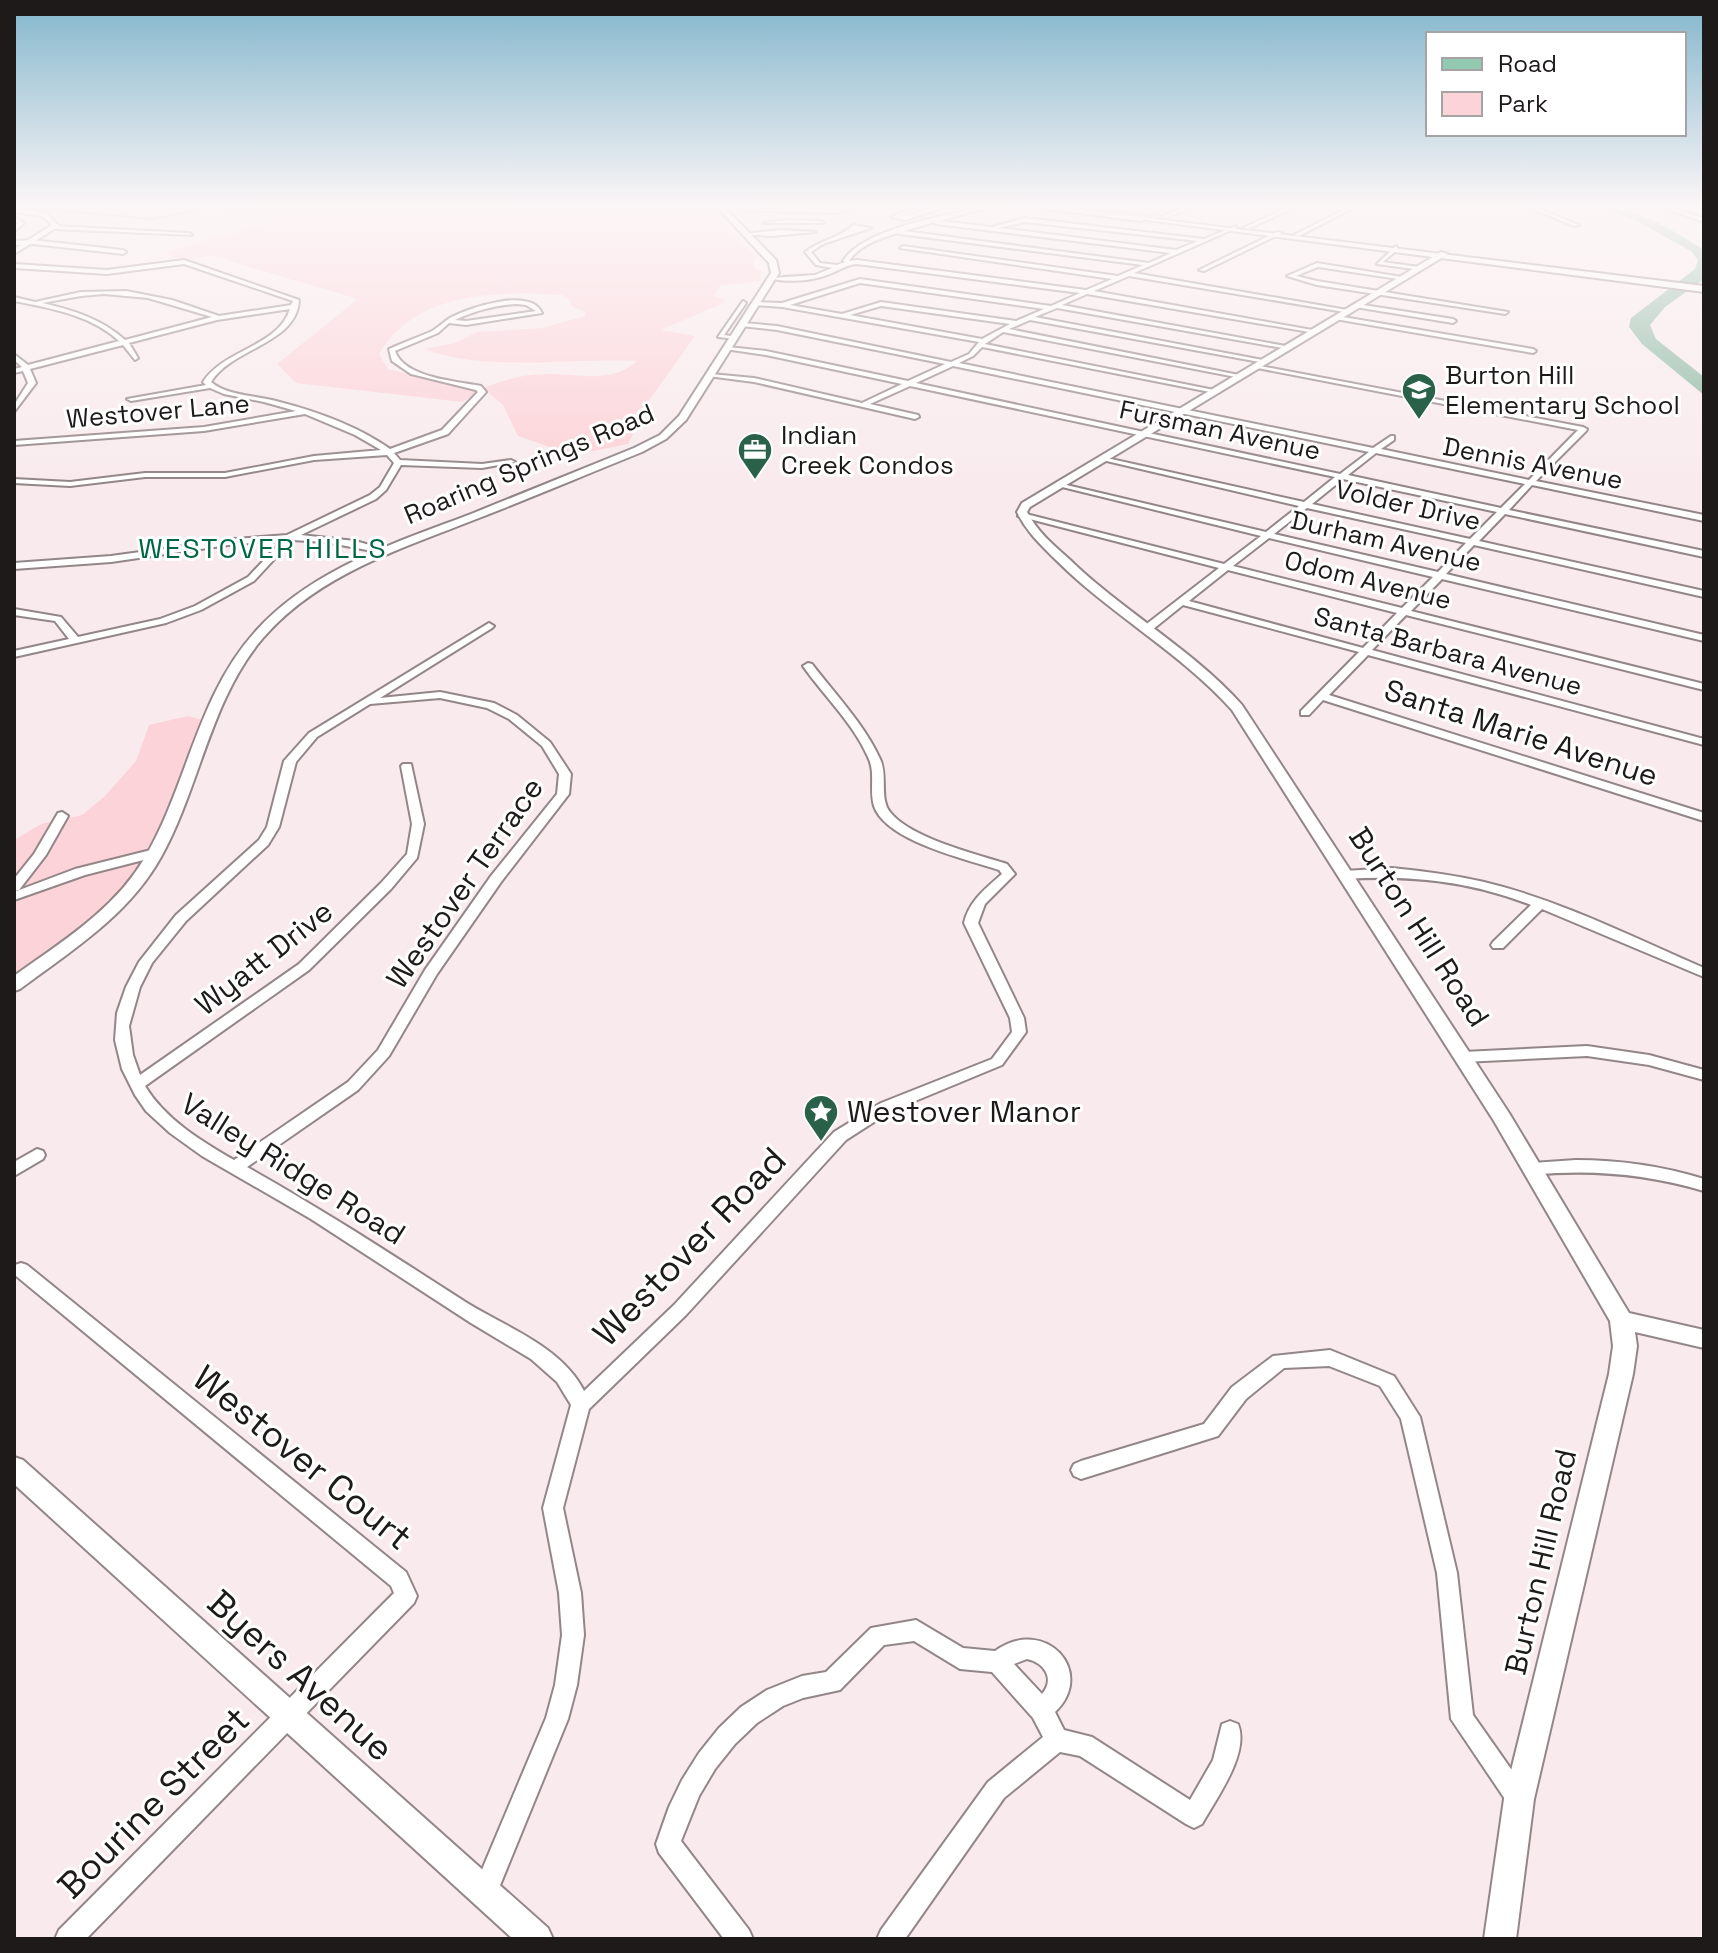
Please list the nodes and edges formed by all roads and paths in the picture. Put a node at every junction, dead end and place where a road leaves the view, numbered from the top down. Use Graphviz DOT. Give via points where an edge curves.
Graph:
graph roads {
  1 [pos="58,298"];
  2 [pos="152,298"];
  3 [pos="290,298"];
  4 [pos="760,298"];
  5 [pos="804,298"];
  6 [pos="989,298"];
  7 [pos="1074,298"];
  8 [pos="1123,298"];
  9 [pos="1288,298"];
  10 [pos="1370,298"];
  11 [pos="1418,298"];
  12 [pos="14,299"];
  13 [pos="743,303"];
  14 [pos="32,304"];
  15 [pos="756,304"];
  16 [pos="782,305"];
  17 [pos="296,306"];
  18 [pos="1055,307"];
  19 [pos="1354,308"];
  20 [pos="1505,312"];
  21 [pos="842,316"];
  22 [pos="217,318"];
  23 [pos="1030,318"];
  24 [pos="1337,318"];
  25 [pos="448,321"];
  26 [pos="1453,321"];
  27 [pos="1017,323"];
  28 [pos="743,325"];
  29 [pos="1003,330"];
  30 [pos="1315,331"];
  31 [pos="735,338"];
  32 [pos="127,343"];
  33 [pos="982,343"];
  34 [pos="1288,347"];
  35 [pos="728,349"];
  36 [pos="1533,351"];
  37 [pos="14,356"];
  38 [pos="135,358"];
  39 [pos="952,364"];
  40 [pos="1254,368"];
  41 [pos="26,369"];
  42 [pos="14,371"];
  43 [pos="711,376"];
  44 [pos="910,384"];
  45 [pos="211,386"];
  46 [pos="1215,391"];
  47 [pos="131,399"];
  48 [pos="863,405"];
  49 [pos="14,410"];
  50 [pos="305,412"];
  51 [pos="1181,412"];
  52 [pos="915,417"];
  53 [pos="1143,434"];
  54 [pos="1391,438"];
  55 [pos="14,443"];
  56 [pos="1374,451"];
  57 [pos="390,452"];
  58 [pos="1102,459"];
  59 [pos="511,462"];
  60 [pos="398,463"];
  61 [pos="1342,476"];
  62 [pos="14,481"];
  63 [pos="1529,483"];
  64 [pos="1058,485"];
  65 [pos="1306,505"];
  66 [pos="1505,511"];
  67 [pos="1022,516"];
  68 [pos="1704,518"];
  69 [pos="1267,535"];
  70 [pos="290,537"];
  71 [pos="1474,543"];
  72 [pos="385,552"];
  73 [pos="1704,554"];
  74 [pos="14,566"];
  75 [pos="1226,567"];
  76 [pos="1441,576"];
  77 [pos="1704,594"];
  78 [pos="1182,602"];
  79 [pos="14,612"];
  80 [pos="1405,612"];
  81 [pos="489,626"];
  82 [pos="1148,628"];
  83 [pos="1704,638"];
  84 [pos="76,641"];
  85 [pos="1365,652"];
  86 [pos="14,654"];
  87 [pos="808,666"];
  88 [pos="1704,687"];
  89 [pos="1321,696"];
  90 [pos="370,702"];
  91 [pos="1305,713"];
  92 [pos="1704,742"];
  93 [pos="407,766"];
  94 [pos="62,816"];
  95 [pos="1704,817"];
  96 [pos="155,853"];
  97 [pos="1345,875"];
  98 [pos="14,887"];
  99 [pos="14,896"];
  100 [pos="1539,905"];
  101 [pos="1498,945"];
  102 [pos="1704,973"];
  103 [pos="14,985"];
  104 [pos="1463,1057"];
  105 [pos="1704,1075"];
  106 [pos="138,1083"];
  107 [pos="37,1155"];
  108 [pos="235,1167"];
  109 [pos="1532,1169"];
  110 [pos="14,1170"];
  111 [pos="1704,1185"];
  112 [pos="21,1270"];
  113 [pos="1621,1320"];
  114 [pos="1704,1339"];
  115 [pos="581,1405"];
  116 [pos="1081,1470"];
  117 [pos="16,1474"];
  118 [pos="998,1662"];
  119 [pos="1041,1710"];
  120 [pos="290,1716"];
  121 [pos="1230,1732"];
  122 [pos="1057,1740"];
  123 [pos="1519,1799"];
  124 [pos="485,1891"];
  125 [pos="68,1939"];
  126 [pos="537,1939"];
  127 [pos="740,1939"];
  128 [pos="890,1939"];
  129 [pos="1500,1939"];
  1 -- 14 [label="street"];
  2 -- 22 [label="street"];
  3 -- 17 [label="street"];
  4 -- 15 [label="street, Roaring Springs Road"];
  5 -- 16 [label="street"];
  6 -- 18 [label="street"];
  7 -- 18 [label="street"];
  8 -- 30 [label="street"];
  9 -- 19 [label="street"];
  10 -- 19 [label="street"];
  11 -- 20 [label="street"];
  12 -- 14 [label="street"];
  13 -- 31 [label="street" via="720,336"];
  14 -- 32 [label="street" via="101,325"];
  15 -- 16 [label="street"];
  15 -- 28 [label="street, Roaring Springs Road"];
  16 -- 21 [label="street"];
  17 -- 22 [label="street"];
  17 -- 45 [label="street" via="265,342 212,371"];
  18 -- 23 [label="street"];
  18 -- 34 [label="street"];
  19 -- 24 [label="street"];
  19 -- 26 [label="street"];
  21 -- 27 [label="street" via="881,304"];
  21 -- 33 [label="street"];
  22 -- 32 [label="street"];
  23 -- 27 [label="street"];
  23 -- 40 [label="street"];
  24 -- 30 [label="street"];
  24 -- 36 [label="street"];
  25 -- 25 [label="street" via="510,302 535,306 540,312"];
  25 -- 57 [label="street" via="436,332 397,345 391,356 405,370 478,388 481,395 445,432"];
  27 -- 29 [label="street"];
  28 -- 31 [label="street, Roaring Springs Road"];
  28 -- 39 [label="street, Dennis Avenue"];
  29 -- 33 [label="street"];
  29 -- 40 [label="street"];
  30 -- 34 [label="street"];
  31 -- 35 [label="street, Roaring Springs Road"];
  32 -- 38 [label="street"];
  32 -- 41 [label="street"];
  33 -- 39 [label="street"];
  33 -- 46 [label="street"];
  34 -- 40 [label="street"];
  35 -- 43 [label="street, Roaring Springs Road"];
  35 -- 44 [label="street, Fursman Avenue"];
  37 -- 41 [label="street"];
  39 -- 44 [label="street"];
  39 -- 51 [label="street, Dennis Avenue"];
  40 -- 46 [label="street"];
  40 -- 63 [label="street" via="1583,429"];
  41 -- 42 [label="street"];
  41 -- 49 [label="street" via="32,383"];
  43 -- 48 [label="street" via="754,380"];
  43 -- 72 [label="street, Roaring Springs Road" via="677,425 651,444"];
  44 -- 48 [label="street"];
  44 -- 53 [label="street, Fursman Avenue"];
  45 -- 47 [label="street"];
  45 -- 50 [label="street"];
  46 -- 51 [label="street"];
  48 -- 52 [label="street"];
  50 -- 55 [label="street, Westover Lane" via="204,429"];
  50 -- 57 [label="street"];
  51 -- 53 [label="street"];
  51 -- 56 [label="street, Dennis Avenue"];
  53 -- 58 [label="street"];
  53 -- 61 [label="street, Fursman Avenue"];
  54 -- 56 [label="street"];
  56 -- 61 [label="street"];
  56 -- 63 [label="street, Dennis Avenue"];
  57 -- 60 [label="street"];
  57 -- 62 [label="street" via="314,458 225,475 145,475 70,484"];
  58 -- 64 [label="street"];
  58 -- 65 [label="street, Volder Drive"];
  59 -- 60 [label="street" via="475,468"];
  60 -- 70 [label="street" via="373,497"];
  61 -- 65 [label="street"];
  61 -- 66 [label="street, Fursman Avenue"];
  63 -- 66 [label="street"];
  63 -- 68 [label="street, Dennis Avenue"];
  64 -- 67 [label="street" via="1026,505"];
  64 -- 69 [label="street, Durham Avenue"];
  65 -- 69 [label="street"];
  65 -- 71 [label="street, Volder Drive"];
  66 -- 71 [label="street"];
  66 -- 73 [label="street, Fursman Avenue"];
  67 -- 75 [label="street, Odom Avenue"];
  67 -- 82 [label="street, Burton Hill Road" via="1090,586"];
  69 -- 75 [label="street"];
  69 -- 76 [label="street, Durham Avenue"];
  70 -- 72 [label="street" via="352,541"];
  70 -- 74 [label="street"];
  70 -- 84 [label="street" via="251,579 225,595 163,621"];
  71 -- 76 [label="street"];
  71 -- 77 [label="street, Volder Drive"];
  72 -- 96 [label="street, Roaring Springs Road" via="299,599 247,649 232,671"];
  75 -- 78 [label="street"];
  75 -- 80 [label="street, Odom Avenue"];
  76 -- 80 [label="street"];
  76 -- 83 [label="street, Durham Avenue"];
  78 -- 82 [label="street"];
  78 -- 85 [label="street, Santa Barbara Avenue"];
  79 -- 84 [label="street" via="58,619"];
  80 -- 85 [label="street"];
  80 -- 88 [label="street, Odom Avenue"];
  81 -- 90 [label="street, Valley Ridge Road"];
  82 -- 97 [label="street, Burton Hill Road" via="1213,681 1237,708"];
  84 -- 86 [label="street"];
  85 -- 89 [label="street"];
  85 -- 92 [label="street, Santa Barbara Avenue"];
  87 -- 115 [label="street, Westover Road" via="878,767 876,794 890,819 1009,874 980,902 971,923 1019,1032 997,1062 886,1107 840,1136 680,1310"];
  89 -- 91 [label="street"];
  89 -- 95 [label="street, Santa Marie Avenue"];
  90 -- 106 [label="street, Valley Ridge Road" via="313,735 290,761 269,836 186,913 140,971 121,1036"];
  90 -- 108 [label="street, Westover Terrace" via="440,695 490,705 546,744 565,774 563,794 430,973 384,1053 353,1086"];
  93 -- 106 [label="street, Wyatt Drive" via="418,824 413,855 304,967"];
  94 -- 98 [label="street"];
  96 -- 99 [label="street"];
  96 -- 103 [label="street, Roaring Springs Road" via="107,912"];
  97 -- 100 [label="street" via="1441,876"];
  97 -- 104 [label="street, Burton Hill Road"];
  100 -- 101 [label="street"];
  100 -- 102 [label="street"];
  104 -- 105 [label="street" via="1587,1051"];
  104 -- 109 [label="street, Burton Hill Road"];
  106 -- 108 [label="street, Valley Ridge Road" via="159,1115"];
  107 -- 110 [label="street"];
  108 -- 115 [label="street, Valley Ridge Road" via="561,1371"];
  109 -- 111 [label="street" via="1608,1165"];
  109 -- 113 [label="street, Burton Hill Road"];
  112 -- 120 [label="street, Westover Court" via="399,1579 406,1596 401,1604"];
  113 -- 114 [label="street"];
  113 -- 123 [label="street, Burton Hill Road" via="1621,1374"];
  115 -- 124 [label="street" via="553,1508 572,1621 566,1685 542,1758"];
  116 -- 123 [label="street" via="1211,1430 1239,1393 1280,1361 1330,1358 1387,1381 1410,1417 1447,1573 1462,1719"];
  117 -- 120 [label="street, Byers Avenue"];
  118 -- 119 [label="street"];
  118 -- 119 [label="street" via="1008,1651 1023,1647 1052,1659 1060,1688"];
  118 -- 127 [label="street" via="960,1658 916,1630 879,1635 832,1682 810,1683 774,1697 718,1748 678,1806 668,1844"];
  119 -- 122 [label="street"];
  120 -- 124 [label="street, Byers Avenue"];
  120 -- 125 [label="street, Bourine Street"];
  121 -- 122 [label="street" via="1224,1763 1194,1816 1084,1745"];
  122 -- 128 [label="street" via="996,1790"];
  123 -- 129 [label="street, Burton Hill Road"];
  124 -- 126 [label="street, Byers Avenue"];
}
